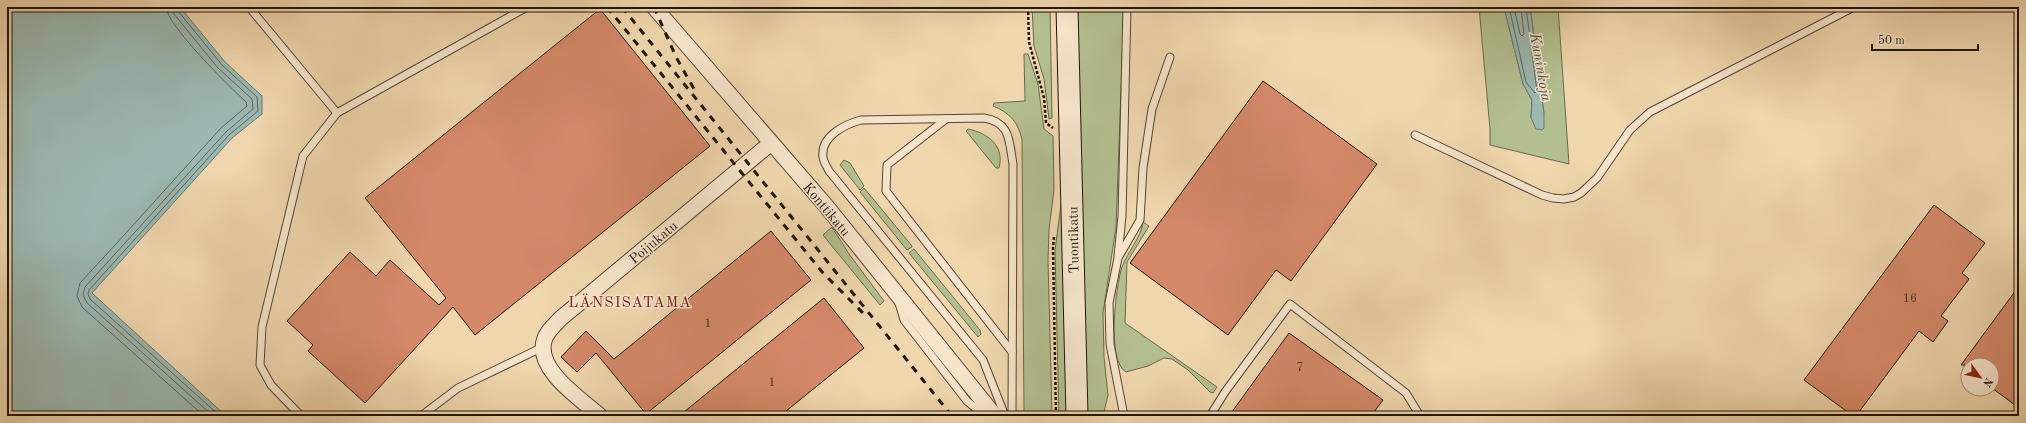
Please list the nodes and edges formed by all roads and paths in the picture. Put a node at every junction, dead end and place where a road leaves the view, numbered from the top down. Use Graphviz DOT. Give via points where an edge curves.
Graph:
graph roads {
  1 [pos="250,7"];
  2 [pos="527,7"];
  3 [pos="654,7"];
  4 [pos="1028,7"];
  5 [pos="1067,7"];
  6 [pos="1127,7"];
  7 [pos="1854,7"];
  8 [pos="1170,57"];
  9 [pos="337,113"];
  10 [pos="946,119"];
  11 [pos="1058,130"];
  12 [pos="1415,135"];
  13 [pos="771,143"];
  14 [pos="1118,258"];
  15 [pos="896,293"];
  16 [pos="542,347"];
  17 [pos="1012,352"];
  18 [pos="301,416"];
  19 [pos="420,416"];
  20 [pos="600,416"];
  21 [pos="985,416"];
  22 [pos="995,416"];
  23 [pos="1005,416"];
  24 [pos="1012,416"];
  25 [pos="1077,416"];
  26 [pos="1124,416"];
  27 [pos="1210,416"];
  28 [pos="1420,416"];
  1 -- 9 [label="lane"];
  2 -- 9 [label="lane"];
  3 -- 13 [label="street, Konttikatu"];
  4 -- 11 [label="path" via="1029,42 1042,92 1046,123"];
  5 -- 25 [label="street, Tuontikatu"];
  6 -- 14 [label="lane" via="1122,216"];
  7 -- 12 [label="lane" via="1650,112 1630,130 1590,186 1574,197 1553,198 1542,194"];
  8 -- 14 [label="lane" via="1152,109 1143,168 1140,220"];
  9 -- 18 [label="lane" via="303,156 262,327 260,365 271,385"];
  10 -- 17 [label="lane" via="995,120 1007,132 1013,164"];
  10 -- 17 [label="lane" via="887,165 886,191"];
  10 -- 23 [label="lane" via="861,120 846,124 825,144 823,156 829,171 983,360"];
  13 -- 15 [label="street, Konttikatu" via="827,207"];
  13 -- 16 [label="street, Poijukatu" via="560,320 546,334"];
  14 -- 26 [label="lane" via="1109,303 1110,344"];
  15 -- 21 [label="lane" via="904,320 967,401"];
  15 -- 22 [label="street, Konttikatu"];
  16 -- 19 [label="lane" via="458,388"];
  16 -- 20 [label="street" via="545,363 554,374"];
  17 -- 24 [label="lane"];
  27 -- 28 [label="lane" via="1290,304 1406,393"];
}
